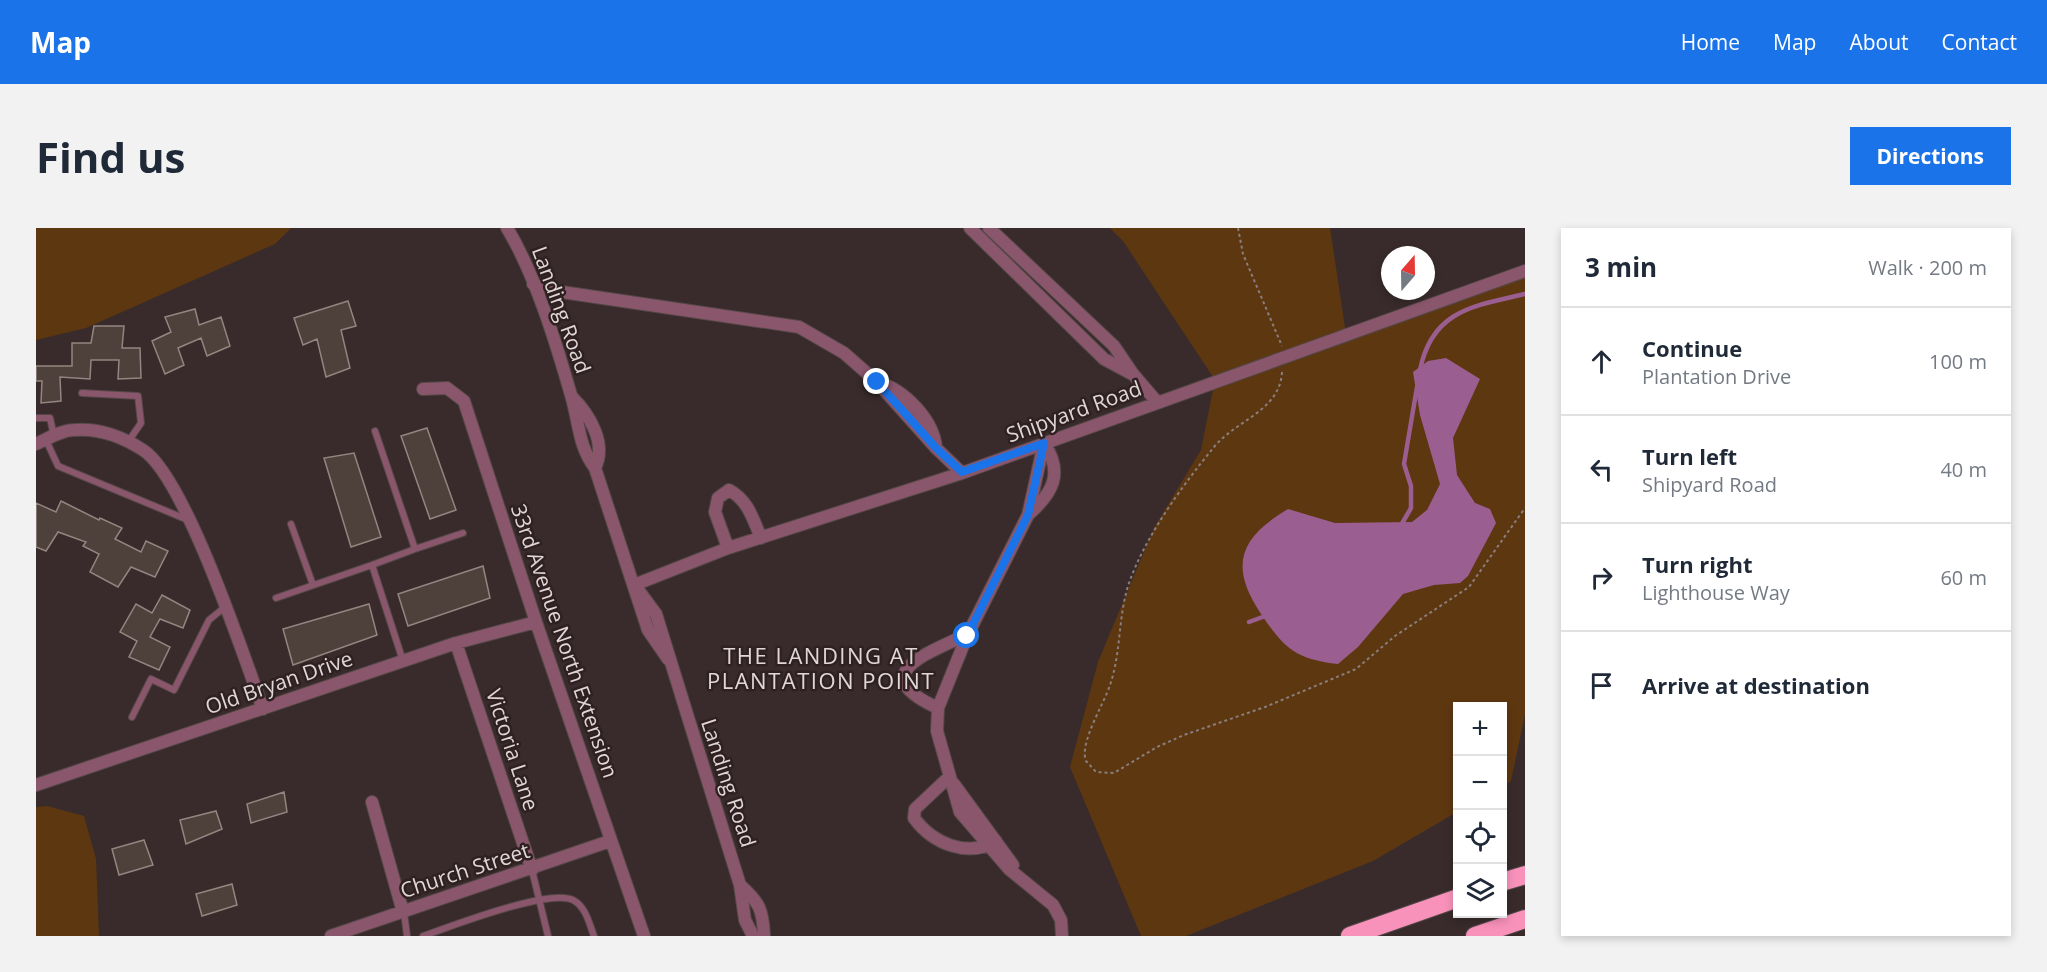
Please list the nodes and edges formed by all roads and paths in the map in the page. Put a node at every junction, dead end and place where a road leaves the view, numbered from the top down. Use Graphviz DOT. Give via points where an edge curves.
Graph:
graph roads {
  1 [pos="970,228"];
  2 [pos="989,228"];
  3 [pos="1238,228"];
  4 [pos="511,231"];
  5 [pos="1525,271"];
  6 [pos="1044,280"];
  7 [pos="533,284"];
  8 [pos="1033,290"];
  9 [pos="1282,357"];
  10 [pos="1133,374"];
  11 [pos="423,389"];
  12 [pos="82,393"];
  13 [pos="1157,402"];
  14 [pos="36,418"];
  15 [pos="375,430"];
  16 [pos="45,440"];
  17 [pos="128,442"];
  18 [pos="1044,443"];
  19 [pos="962,472"];
  20 [pos="1525,508"];
  21 [pos="188,520"];
  22 [pos="291,524"];
  23 [pos="463,533"];
  24 [pos="761,538"];
  25 [pos="728,548"];
  26 [pos="415,549"];
  27 [pos="372,565"];
  28 [pos="313,585"];
  29 [pos="634,585"];
  30 [pos="276,598"];
  31 [pos="226,606"];
  32 [pos="536,622"];
  33 [pos="968,634"];
  34 [pos="456,643"];
  35 [pos="403,662"];
  36 [pos="938,708"];
  37 [pos="262,709"];
  38 [pos="132,717"];
  39 [pos="949,777"];
  40 [pos="36,785"];
  41 [pos="372,802"];
  42 [pos="610,841"];
  43 [pos="991,843"];
  44 [pos="532,870"];
  45 [pos="1525,875"];
  46 [pos="1507,881"];
  47 [pos="740,885"];
  48 [pos="539,900"];
  49 [pos="1453,900"];
  50 [pos="404,912"];
  51 [pos="1525,919"];
  52 [pos="331,936"];
  53 [pos="406,936"];
  54 [pos="423,936"];
  55 [pos="548,936"];
  56 [pos="594,936"];
  57 [pos="644,936"];
  58 [pos="753,936"];
  59 [pos="764,936"];
  60 [pos="1062,936"];
  61 [pos="1350,936"];
  62 [pos="1475,936"];
  1 -- 8 [label="street"];
  2 -- 6 [label="street"];
  3 -- 9 [label="path" via="1243,254 1282,348"];
  4 -- 7 [label="street, Landing Road"];
  5 -- 9 [label="street, Shipyard Road"];
  6 -- 8 [label="street"];
  6 -- 10 [label="street" via="1114,346"];
  7 -- 19 [label="street" via="555,291 799,327 844,353 877,382"];
  7 -- 29 [label="street, Landing Road" via="572,397 585,455 595,468"];
  8 -- 10 [label="street" via="1104,359"];
  9 -- 13 [label="street, Shipyard Road"];
  9 -- 20 [label="path" via="1281,385 1273,399 1220,440 1198,467 1154,534 1129,585 1118,661 1085,744 1086,761 1096,772 1114,772 1184,735 1356,669 1395,636 1469,586"];
  10 -- 13 [label="street"];
  11 -- 32 [label="street, 33rd Avenue North Extension" via="447,388 464,401"];
  12 -- 17 [label="lane" via="138,396 141,423"];
  13 -- 18 [label="street, Shipyard Road"];
  14 -- 16 [label="lane" via="50,418"];
  15 -- 26 [label="lane"];
  16 -- 17 [label="street" via="73,429 111,433"];
  16 -- 21 [label="lane" via="58,466"];
  17 -- 21 [label="street" via="145,451 173,487"];
  18 -- 19 [label="street, Shipyard Road"];
  18 -- 33 [label="street" via="1028,515"];
  19 -- 24 [label="street, Shipyard Road"];
  21 -- 31 [label="street"];
  22 -- 28 [label="lane"];
  23 -- 26 [label="lane"];
  24 -- 25 [label="street, Shipyard Road"];
  24 -- 25 [label="street" via="747,506 729,490 718,498 715,512"];
  25 -- 29 [label="street, Shipyard Road"];
  26 -- 27 [label="lane"];
  27 -- 28 [label="lane"];
  27 -- 35 [label="lane"];
  28 -- 30 [label="lane"];
  29 -- 47 [label="street, Landing Road" via="648,630 668,658"];
  31 -- 37 [label="street"];
  31 -- 38 [label="lane" via="209,620 174,690 151,679"];
  32 -- 34 [label="street, Old Bryan Drive"];
  32 -- 42 [label="street, 33rd Avenue North Extension"];
  33 -- 36 [label="street"];
  33 -- 36 [label="street" via="913,660 903,671 907,690"];
  34 -- 35 [label="street, Old Bryan Drive"];
  34 -- 44 [label="street, Victoria Lane"];
  35 -- 37 [label="street, Old Bryan Drive"];
  36 -- 39 [label="street" via="937,731"];
  37 -- 40 [label="street, Old Bryan Drive"];
  39 -- 43 [label="street" via="960,812"];
  39 -- 43 [label="street" via="915,808 914,818 945,843 966,850"];
  41 -- 50 [label="street"];
  42 -- 44 [label="street, Church Street"];
  42 -- 57 [label="street, 33rd Avenue North Extension"];
  43 -- 60 [label="street" via="1023,881 1053,905 1061,920"];
  44 -- 48 [label="lane"];
  44 -- 50 [label="street, Church Street"];
  45 -- 46 [label="highway"];
  47 -- 58 [label="street, Landing Road" via="745,920"];
  47 -- 59 [label="street, Landing Road" via="758,901"];
  48 -- 54 [label="lane"];
  48 -- 55 [label="lane"];
  48 -- 56 [label="lane" via="572,900 586,914"];
  49 -- 61 [label="highway"];
  50 -- 52 [label="street, Church Street"];
  50 -- 53 [label="lane"];
  51 -- 62 [label="highway"];
}
